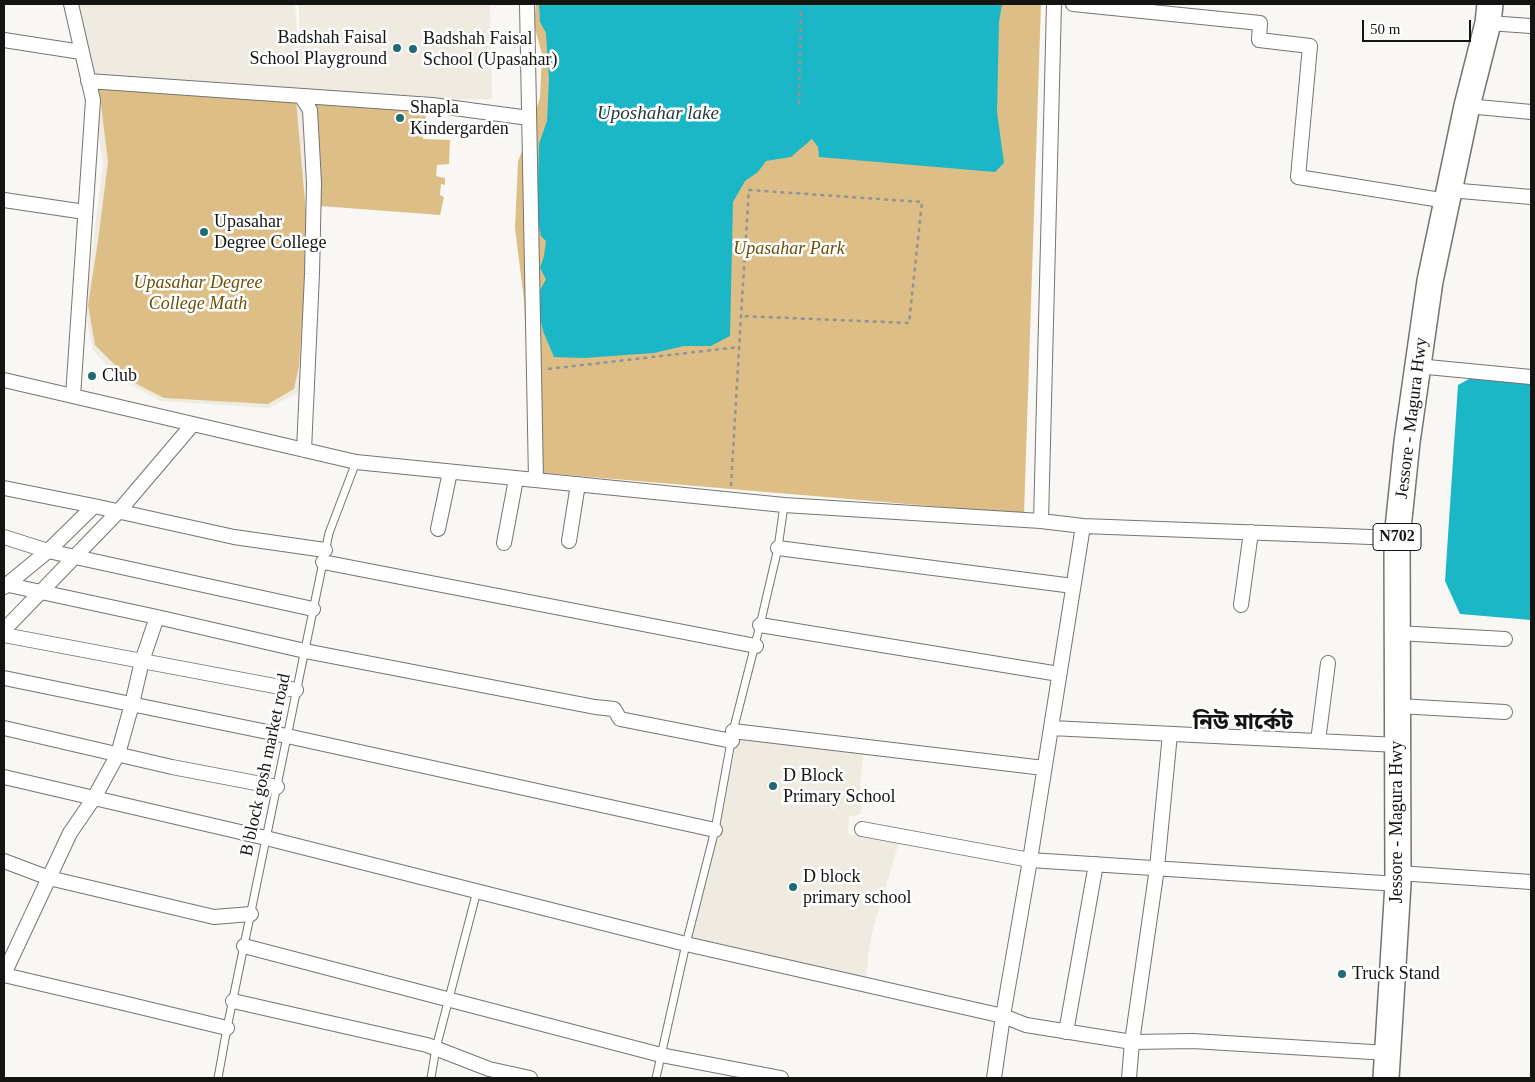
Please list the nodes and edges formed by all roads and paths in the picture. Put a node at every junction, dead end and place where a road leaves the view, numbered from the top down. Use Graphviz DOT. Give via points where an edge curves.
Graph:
graph roads {
  1 [pos="71,4"];
  2 [pos="527,4"];
  3 [pos="1054,4"];
  4 [pos="1073,4"];
  5 [pos="801,11"];
  6 [pos="1489,13"];
  7 [pos="1531,26"];
  8 [pos="4,40"];
  9 [pos="81,52"];
  10 [pos="88,81"];
  11 [pos="301,96"];
  12 [pos="799,104"];
  13 [pos="1467,106"];
  14 [pos="1531,112"];
  15 [pos="529,118"];
  16 [pos="1448,195"];
  17 [pos="1531,197"];
  18 [pos="4,200"];
  19 [pos="85,212"];
  20 [pos="741,316"];
  21 [pos="739,347"];
  22 [pos="1417,366"];
  23 [pos="534,371"];
  24 [pos="1531,376"];
  25 [pos="4,380"];
  26 [pos="73,396"];
  27 [pos="193,424"];
  28 [pos="304,450"];
  29 [pos="356,462"];
  30 [pos="450,472"];
  31 [pos="516,479"];
  32 [pos="536,480"];
  33 [pos="578,484"];
  34 [pos="4,488"];
  35 [pos="730,500"];
  36 [pos="784,505"];
  37 [pos="94,506"];
  38 [pos="119,511"];
  39 [pos="1041,521"];
  40 [pos="1083,526"];
  41 [pos="438,529"];
  42 [pos="1251,532"];
  43 [pos="4,537"];
  44 [pos="1397,538"];
  45 [pos="569,541"];
  46 [pos="504,543"];
  47 [pos="778,548"];
  48 [pos="48,551"];
  49 [pos="324,556"];
  50 [pos="74,557"];
  51 [pos="5,585"];
  52 [pos="1073,586"];
  53 [pos="40,592"];
  54 [pos="1242,604"];
  55 [pos="313,609"];
  56 [pos="157,616"];
  57 [pos="760,625"];
  58 [pos="4,630"];
  59 [pos="1397,633"];
  60 [pos="4,635"];
  61 [pos="1505,639"];
  62 [pos="756,646"];
  63 [pos="305,651"];
  64 [pos="142,661"];
  65 [pos="1328,663"];
  66 [pos="1060,674"];
  67 [pos="4,678"];
  68 [pos="296,690"];
  69 [pos="132,704"];
  70 [pos="1398,706"];
  71 [pos="1505,712"];
  72 [pos="4,728"];
  73 [pos="1051,728"];
  74 [pos="1170,734"];
  75 [pos="287,736"];
  76 [pos="733,736"];
  77 [pos="1318,741"];
  78 [pos="1398,745"];
  79 [pos="118,754"];
  80 [pos="1044,768"];
  81 [pos="4,777"];
  82 [pos="277,787"];
  83 [pos="94,798"];
  84 [pos="862,829"];
  85 [pos="715,830"];
  86 [pos="266,838"];
  87 [pos="1030,860"];
  88 [pos="4,861"];
  89 [pos="1096,864"];
  90 [pos="1157,868"];
  91 [pos="49,878"];
  92 [pos="1398,878"];
  93 [pos="1531,882"];
  94 [pos="476,891"];
  95 [pos="251,914"];
  96 [pos="686,944"];
  97 [pos="244,946"];
  98 [pos="4,974"];
  99 [pos="449,1000"];
  100 [pos="232,1001"];
  101 [pos="1003,1016"];
  102 [pos="227,1028"];
  103 [pos="1066,1032"];
  104 [pos="1132,1042"];
  105 [pos="436,1048"];
  106 [pos="1388,1053"];
  107 [pos="661,1056"];
  108 [pos="218,1078"];
  109 [pos="431,1078"];
  110 [pos="530,1078"];
  111 [pos="656,1078"];
  112 [pos="781,1078"];
  113 [pos="994,1078"];
  114 [pos="1129,1078"];
  115 [pos="1386,1078"];
  1 -- 9 [label="street"];
  2 -- 15 [label="street"];
  3 -- 39 [label="street"];
  4 -- 16 [label="street" via="1260,23 1259,40 1310,46 1298,177"];
  5 -- 12 [label="path"];
  6 -- 7 [label="street"];
  6 -- 13 [label="highway, Jessore - Magura Hwy / N702"];
  8 -- 9 [label="street"];
  9 -- 10 [label="street"];
  10 -- 11 [label="street"];
  10 -- 19 [label="street" via="93,100"];
  11 -- 15 [label="street" via="432,105"];
  11 -- 28 [label="street" via="310,110 314,184"];
  13 -- 14 [label="street"];
  13 -- 16 [label="highway, Jessore - Magura Hwy / N702"];
  15 -- 23 [label="street"];
  16 -- 17 [label="street"];
  16 -- 22 [label="highway, Jessore - Magura Hwy / N702"];
  18 -- 19 [label="street"];
  19 -- 26 [label="street"];
  20 -- 20 [label="path" via="909,323 922,202 749,190"];
  20 -- 21 [label="path"];
  21 -- 23 [label="path"];
  21 -- 35 [label="path"];
  22 -- 24 [label="street"];
  22 -- 44 [label="highway, Jessore - Magura Hwy / N702"];
  23 -- 32 [label="street"];
  25 -- 26 [label="street"];
  26 -- 27 [label="street"];
  27 -- 28 [label="street"];
  27 -- 38 [label="street"];
  28 -- 29 [label="street"];
  29 -- 30 [label="street"];
  29 -- 49 [label="lane, B block gosh market road" via="329,533"];
  30 -- 31 [label="street"];
  30 -- 41 [label="street"];
  31 -- 32 [label="street"];
  31 -- 46 [label="street"];
  32 -- 33 [label="street"];
  33 -- 35 [label="street"];
  33 -- 45 [label="street"];
  34 -- 37 [label="street"];
  35 -- 36 [label="street"];
  36 -- 39 [label="street"];
  36 -- 47 [label="lane"];
  37 -- 38 [label="street"];
  37 -- 48 [label="street"];
  38 -- 49 [label="street"];
  38 -- 50 [label="street"];
  39 -- 40 [label="street"];
  40 -- 42 [label="street"];
  40 -- 52 [label="street"];
  42 -- 44 [label="street"];
  42 -- 54 [label="street"];
  43 -- 48 [label="street"];
  44 -- 59 [label="highway, Jessore - Magura Hwy / N702"];
  47 -- 52 [label="street"];
  47 -- 57 [label="lane"];
  48 -- 50 [label="street"];
  48 -- 51 [label="street"];
  49 -- 55 [label="lane, B block gosh market road"];
  49 -- 62 [label="street"];
  50 -- 53 [label="street"];
  50 -- 55 [label="street"];
  51 -- 53 [label="street"];
  52 -- 66 [label="street"];
  53 -- 56 [label="street"];
  53 -- 58 [label="street"];
  55 -- 63 [label="lane, B block gosh market road"];
  56 -- 63 [label="street"];
  56 -- 64 [label="street"];
  57 -- 62 [label="lane"];
  57 -- 66 [label="street"];
  59 -- 61 [label="street"];
  59 -- 70 [label="highway, Jessore - Magura Hwy / N702"];
  60 -- 64 [label="street"];
  62 -- 76 [label="lane"];
  63 -- 68 [label="lane, B block gosh market road"];
  63 -- 76 [label="street" via="614,710 620,718"];
  64 -- 68 [label="street"];
  64 -- 69 [label="street"];
  65 -- 77 [label="street"];
  66 -- 73 [label="street"];
  67 -- 69 [label="street"];
  68 -- 75 [label="lane, B block gosh market road"];
  69 -- 75 [label="street"];
  69 -- 79 [label="street"];
  70 -- 71 [label="street"];
  70 -- 78 [label="highway, Jessore - Magura Hwy / N702"];
  72 -- 79 [label="street"];
  73 -- 74 [label="street"];
  73 -- 80 [label="street"];
  74 -- 77 [label="street"];
  74 -- 90 [label="street"];
  75 -- 82 [label="lane, B block gosh market road"];
  75 -- 85 [label="street"];
  76 -- 80 [label="street"];
  76 -- 85 [label="lane"];
  77 -- 78 [label="street"];
  78 -- 92 [label="highway, Jessore - Magura Hwy / N702"];
  79 -- 82 [label="street"];
  79 -- 83 [label="street"];
  80 -- 87 [label="street"];
  81 -- 83 [label="street"];
  82 -- 86 [label="lane, B block gosh market road"];
  83 -- 86 [label="street"];
  83 -- 91 [label="street" via="70,833"];
  84 -- 87 [label="street"];
  85 -- 96 [label="lane"];
  86 -- 94 [label="street"];
  86 -- 95 [label="lane, B block gosh market road"];
  87 -- 89 [label="street"];
  87 -- 101 [label="street"];
  88 -- 91 [label="street"];
  89 -- 90 [label="street"];
  89 -- 103 [label="street"];
  90 -- 92 [label="street"];
  90 -- 104 [label="street"];
  91 -- 95 [label="street" via="214,917"];
  91 -- 98 [label="street"];
  92 -- 93 [label="street"];
  92 -- 106 [label="highway, Jessore - Magura Hwy / N702"];
  94 -- 96 [label="street"];
  94 -- 99 [label="lane"];
  95 -- 97 [label="lane, B block gosh market road"];
  96 -- 101 [label="street"];
  96 -- 107 [label="lane"];
  97 -- 99 [label="street"];
  97 -- 100 [label="lane, B block gosh market road"];
  98 -- 102 [label="street"];
  99 -- 105 [label="lane"];
  99 -- 107 [label="street"];
  100 -- 102 [label="lane, B block gosh market road"];
  100 -- 105 [label="street"];
  101 -- 103 [label="street" via="1026,1025"];
  101 -- 113 [label="street"];
  102 -- 108 [label="lane, B block gosh market road"];
  103 -- 104 [label="street"];
  104 -- 106 [label="street" via="1193,1041"];
  104 -- 114 [label="street"];
  105 -- 109 [label="lane"];
  105 -- 110 [label="street" via="489,1068"];
  106 -- 115 [label="highway, Jessore - Magura Hwy / N702"];
  107 -- 111 [label="lane"];
  107 -- 112 [label="street"];
}
